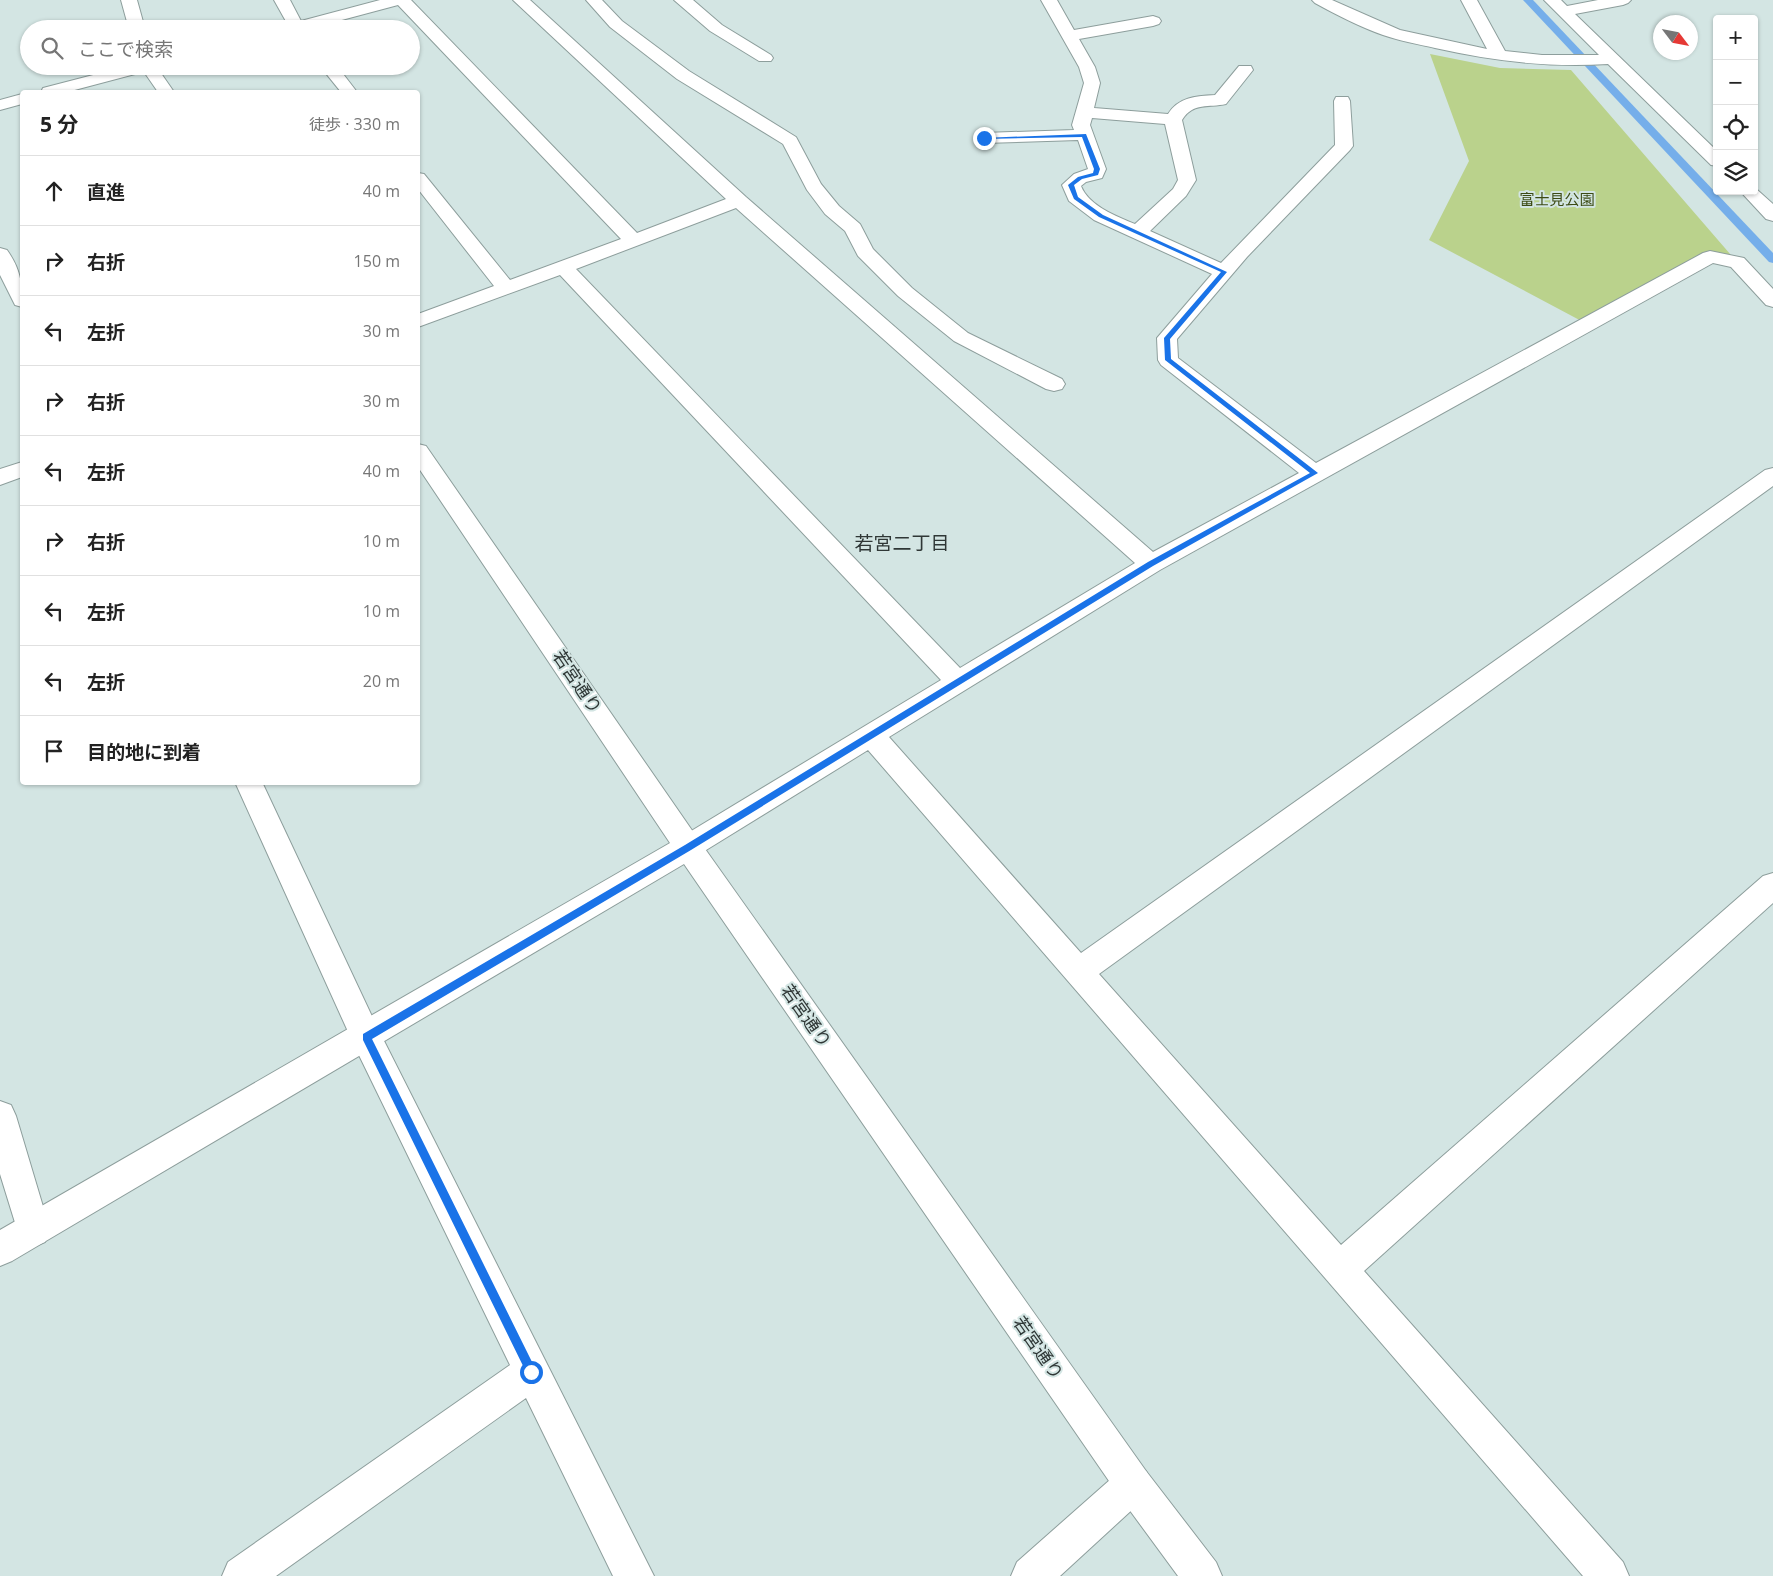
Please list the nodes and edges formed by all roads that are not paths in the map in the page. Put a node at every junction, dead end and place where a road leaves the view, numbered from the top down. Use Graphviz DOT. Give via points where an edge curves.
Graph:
graph roads {
  1 [pos="129,0"];
  2 [pos="282,0"];
  3 [pos="398,0"];
  4 [pos="402,0"];
  5 [pos="521,0"];
  6 [pos="594,0"];
  7 [pos="682,0"];
  8 [pos="1049,0"];
  9 [pos="1320,0"];
  10 [pos="1469,0"];
  11 [pos="1623,0"];
  12 [pos="1557,5"];
  13 [pos="135,20"];
  14 [pos="291,20"];
  15 [pos="324,20"];
  16 [pos="1153,21"];
  17 [pos="1069,36"];
  18 [pos="1499,56"];
  19 [pos="764,58"];
  20 [pos="1611,59"];
  21 [pos="1245,70"];
  22 [pos="114,75"];
  23 [pos="154,75"];
  24 [pos="335,75"];
  25 [pos="57,90"];
  26 [pos="165,90"];
  27 [pos="347,90"];
  28 [pos="20,100"];
  29 [pos="1342,100"];
  30 [pos="0,105"];
  31 [pos="1084,112"];
  32 [pos="1173,120"];
  33 [pos="1084,135"];
  34 [pos="984,138"];
  35 [pos="1713,157"];
  36 [pos="420,180"];
  37 [pos="1753,195"];
  38 [pos="739,201"];
  39 [pos="1773,215"];
  40 [pos="1137,233"];
  41 [pos="634,241"];
  42 [pos="0,254"];
  43 [pos="563,267"];
  44 [pos="1224,272"];
  45 [pos="506,288"];
  46 [pos="20,297"];
  47 [pos="1773,301"];
  48 [pos="420,321"];
  49 [pos="1054,384"];
  50 [pos="420,454"];
  51 [pos="20,470"];
  52 [pos="1314,473"];
  53 [pos="1773,475"];
  54 [pos="0,478"];
  55 [pos="1151,564"];
  56 [pos="958,682"];
  57 [pos="871,735"];
  58 [pos="249,785"];
  59 [pos="688,847"];
  60 [pos="1773,885"];
  61 [pos="1079,972"];
  62 [pos="366,1037"];
  63 [pos="0,1116"];
  64 [pos="33,1230"];
  65 [pos="0,1249"];
  66 [pos="1340,1269"];
  67 [pos="531,1372"];
  68 [pos="1133,1484"];
  69 [pos="242,1576"];
  70 [pos="634,1576"];
  71 [pos="1031,1576"];
  72 [pos="1202,1576"];
  73 [pos="1609,1576"];
  1 -- 13 [label="street"];
  2 -- 14 [label="street"];
  3 -- 15 [label="street"];
  4 -- 41 [label="street"];
  5 -- 38 [label="street"];
  6 -- 49 [label="street" via="616,24 683,75 790,141 813,186 832,210 853,228 865,252 905,292 961,336"];
  7 -- 19 [label="street" via="716,28"];
  8 -- 17 [label="street"];
  9 -- 18 [label="street" via="1390,32 1469,52"];
  10 -- 18 [label="street"];
  11 -- 12 [label="street"];
  12 -- 20 [label="street"];
  16 -- 17 [label="street"];
  17 -- 31 [label="street" via="1088,67 1092,83"];
  18 -- 20 [label="street" via="1583,62"];
  20 -- 35 [label="street"];
  21 -- 32 [label="street" via="1220,100 1190,102 1179,109"];
  22 -- 25 [label="street"];
  23 -- 26 [label="street"];
  24 -- 27 [label="street"];
  28 -- 30 [label="street"];
  29 -- 44 [label="street" via="1344,146"];
  31 -- 32 [label="street"];
  31 -- 33 [label="street" via="1081,125"];
  32 -- 40 [label="street" via="1187,180 1180,192"];
  33 -- 34 [label="street"];
  33 -- 40 [label="street" via="1097,169 1096,174 1080,178 1071,185 1076,197 1101,216"];
  36 -- 45 [label="street"];
  37 -- 39 [label="street"];
  38 -- 41 [label="street"];
  38 -- 55 [label="street"];
  40 -- 44 [label="street"];
  41 -- 43 [label="street"];
  42 -- 46 [label="street"];
  43 -- 45 [label="street"];
  43 -- 56 [label="street"];
  44 -- 52 [label="street" via="1167,338 1168,360"];
  45 -- 48 [label="street"];
  47 -- 52 [label="street" via="1737,262 1710,257"];
  50 -- 59 [label="street, 若宮通り"];
  51 -- 54 [label="street"];
  52 -- 55 [label="street"];
  53 -- 61 [label="street"];
  55 -- 56 [label="street"];
  56 -- 57 [label="street"];
  57 -- 59 [label="street"];
  57 -- 61 [label="street"];
  58 -- 62 [label="street"];
  59 -- 62 [label="street"];
  59 -- 68 [label="street, 若宮通り"];
  60 -- 66 [label="street"];
  61 -- 66 [label="street"];
  62 -- 64 [label="street"];
  62 -- 67 [label="street"];
  63 -- 64 [label="street"];
  64 -- 65 [label="street"];
  66 -- 73 [label="street"];
  67 -- 69 [label="street"];
  67 -- 70 [label="street"];
  68 -- 71 [label="street"];
  68 -- 72 [label="street, 若宮通り"];
}
